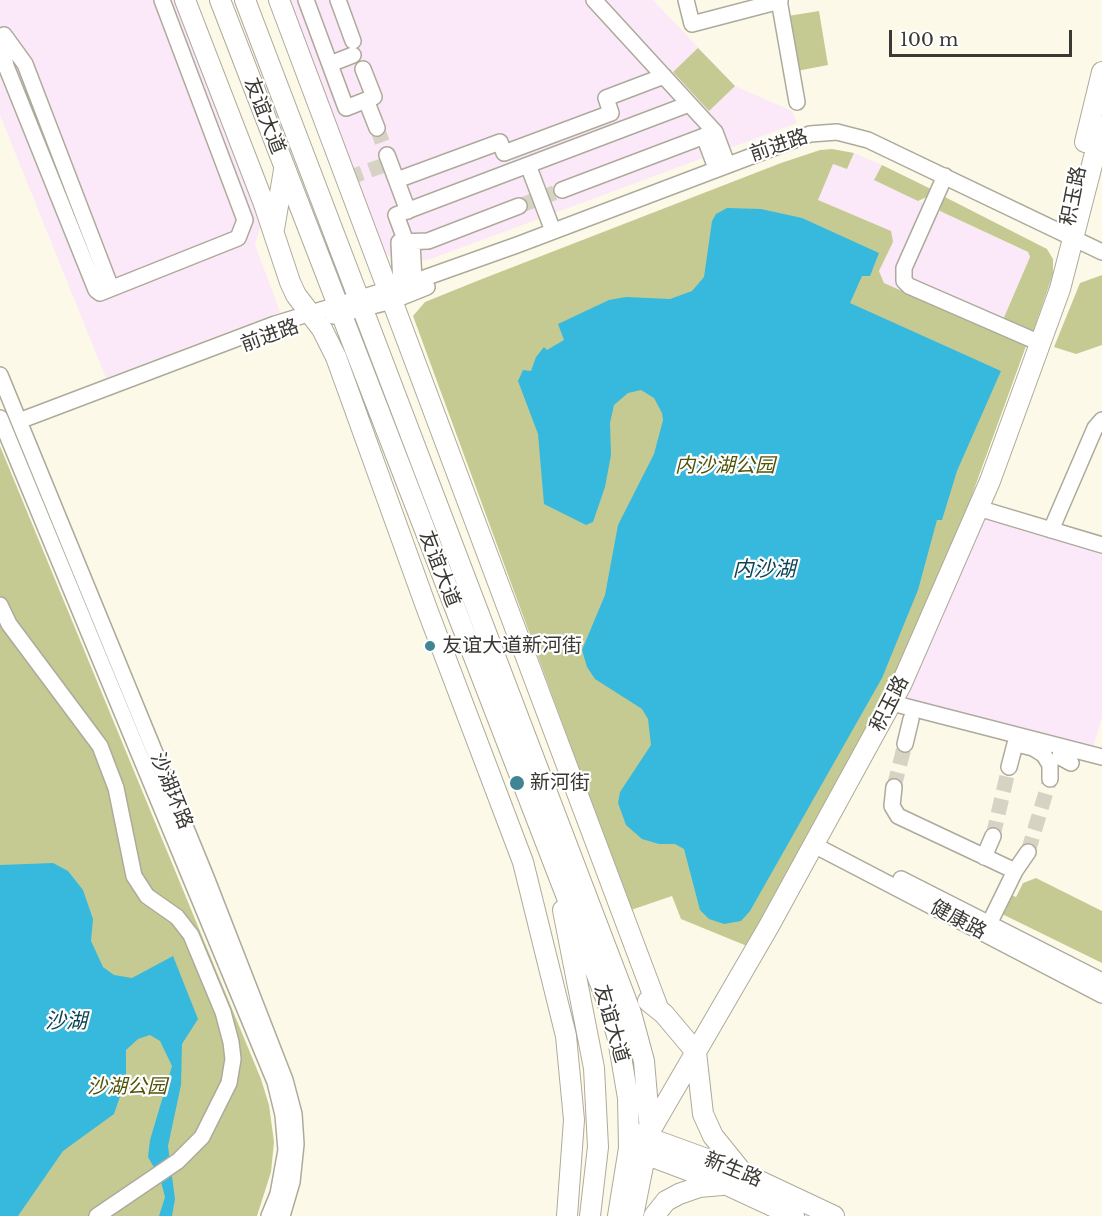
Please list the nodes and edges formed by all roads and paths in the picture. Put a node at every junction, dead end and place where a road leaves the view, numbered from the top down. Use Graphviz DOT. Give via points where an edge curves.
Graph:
graph roads {
  1 [pos="180,0"];
  2 [pos="185,0"];
  3 [pos="220,0"];
  4 [pos="279,0"];
  5 [pos="306,0"];
  6 [pos="338,0"];
  7 [pos="594,0"];
  8 [pos="686,0"];
  9 [pos="779,0"];
  10 [pos="247,2"];
  11 [pos="163,3"];
  12 [pos="0,28"];
  13 [pos="0,39"];
  14 [pos="330,64"];
  15 [pos="363,69"];
  16 [pos="1102,72"];
  17 [pos="664,76"];
  18 [pos="253,87"];
  19 [pos="223,98"];
  20 [pos="366,100"];
  21 [pos="797,102"];
  22 [pos="689,104"];
  23 [pos="346,108"];
  24 [pos="324,116"];
  25 [pos="1102,126"];
  26 [pos="377,128"];
  27 [pos="710,134"];
  28 [pos="387,155"];
  29 [pos="528,165"];
  30 [pos="722,166"];
  31 [pos="284,170"];
  32 [pos="945,176"];
  33 [pos="396,180"];
  34 [pos="257,187"];
  35 [pos="562,190"];
  36 [pos="235,195"];
  37 [pos="519,206"];
  38 [pos="408,211"];
  39 [pos="553,231"];
  40 [pos="273,233"];
  41 [pos="1071,241"];
  42 [pos="409,242"];
  43 [pos="517,245"];
  44 [pos="1102,252"];
  45 [pos="111,288"];
  46 [pos="399,289"];
  47 [pos="360,304"];
  48 [pos="338,310"];
  49 [pos="312,316"];
  50 [pos="1040,343"];
  51 [pos="0,375"];
  52 [pos="0,418"];
  53 [pos="1102,420"];
  54 [pos="21,425"];
  55 [pos="978,508"];
  56 [pos="1051,530"];
  57 [pos="1102,545"];
  58 [pos="0,605"];
  59 [pos="890,708"];
  60 [pos="912,719"];
  61 [pos="905,744"];
  62 [pos="1015,744"];
  63 [pos="1061,747"];
  64 [pos="1102,758"];
  65 [pos="1071,763"];
  66 [pos="1009,767"];
  67 [pos="1050,779"];
  68 [pos="894,787"];
  69 [pos="993,836"];
  70 [pos="817,841"];
  71 [pos="1028,852"];
  72 [pos="984,857"];
  73 [pos="1015,871"];
  74 [pos="559,881"];
  75 [pos="989,924"];
  76 [pos="1102,981"];
  77 [pos="625,993"];
  78 [pos="1102,995"];
  79 [pos="658,1008"];
  80 [pos="696,1052"];
  81 [pos="641,1141"];
  82 [pos="734,1179"];
  83 [pos="97,1216"];
  84 [pos="269,1216"];
  85 [pos="282,1216"];
  86 [pos="567,1216"];
  87 [pos="590,1216"];
  88 [pos="618,1216"];
  89 [pos="633,1216"];
  90 [pos="654,1216"];
  91 [pos="794,1216"];
  92 [pos="834,1216"];
  1 -- 11 [label="street"];
  2 -- 19 [label="main road"];
  3 -- 18 [label="main road, 友谊大道"];
  4 -- 24 [label="main road"];
  5 -- 14 [label="street"];
  6 -- 14 [label="street" via="353,48"];
  7 -- 17 [label="street"];
  8 -- 9 [label="street" via="692,24"];
  9 -- 21 [label="street"];
  10 -- 47 [label="main road, 友谊大道"];
  11 -- 36 [label="street"];
  12 -- 45 [label="street" via="25,64"];
  13 -- 45 [label="street" via="6,66 96,290 100,293"];
  14 -- 23 [label="street"];
  15 -- 20 [label="street" via="374,98"];
  16 -- 41 [label="main road, 积玉路"];
  17 -- 22 [label="street"];
  17 -- 33 [label="street" via="606,98 612,113 504,153 500,142"];
  18 -- 19 [label="main road"];
  18 -- 31 [label="main road, 友谊大道"];
  19 -- 34 [label="main road"];
  20 -- 23 [label="street"];
  20 -- 26 [label="street"];
  22 -- 27 [label="street"];
  22 -- 29 [label="street"];
  23 -- 24 [label="street"];
  24 -- 46 [label="main road"];
  25 -- 41 [label="main road, 积玉路"];
  27 -- 30 [label="street"];
  27 -- 35 [label="street"];
  28 -- 33 [label="street"];
  29 -- 38 [label="street"];
  29 -- 39 [label="street"];
  30 -- 32 [label="street, 前进路" via="798,137 837,132 868,140"];
  30 -- 39 [label="street, 前进路"];
  31 -- 40 [label="main road"];
  31 -- 48 [label="main road, 友谊大道"];
  32 -- 41 [label="street, 前进路"];
  32 -- 50 [label="street" via="904,268 904,281"];
  33 -- 38 [label="street"];
  34 -- 36 [label="street"];
  34 -- 40 [label="main road"];
  36 -- 45 [label="street" via="245,220 238,238"];
  37 -- 42 [label="street" via="428,241"];
  38 -- 42 [label="street" via="396,215"];
  39 -- 43 [label="street, 前进路"];
  40 -- 49 [label="main road" via="290,282"];
  41 -- 44 [label="street, 前进路"];
  41 -- 50 [label="main road, 积玉路"];
  42 -- 46 [label="street"];
  43 -- 46 [label="street, 前进路"];
  43 -- 46 [label="street, 前进路" via="465,272"];
  46 -- 47 [label="street, 前进路"];
  46 -- 79 [label="main road"];
  47 -- 48 [label="street, 前进路"];
  47 -- 77 [label="main road, 友谊大道"];
  48 -- 49 [label="street, 前进路"];
  48 -- 74 [label="main road, 友谊大道"];
  49 -- 54 [label="street, 前进路"];
  49 -- 86 [label="main road" via="336,357 523,862 566,1036 574,1120"];
  50 -- 55 [label="main road, 积玉路"];
  51 -- 54 [label="street, 沙湖环路"];
  52 -- 84 [label="street, 沙湖环路" via="274,1082 283,1115 286,1150 278,1194"];
  53 -- 56 [label="street"];
  54 -- 85 [label="street, 沙湖环路" via="285,1080 294,1114 296,1144 292,1182"];
  55 -- 56 [label="street"];
  55 -- 59 [label="main road, 积玉路"];
  56 -- 57 [label="street"];
  58 -- 83 [label="street" via="9,624 100,746 116,788 134,876 147,896 177,917 191,935 227,1025 233,1059 229,1083 202,1137 178,1161"];
  59 -- 60 [label="street"];
  59 -- 63 [label="street"];
  59 -- 70 [label="main road, 积玉路"];
  60 -- 61 [label="street"];
  60 -- 62 [label="street"];
  62 -- 66 [label="street"];
  62 -- 67 [label="street" via="1044,755 1050,765"];
  63 -- 64 [label="street"];
  63 -- 65 [label="street" via="1060,757"];
  68 -- 72 [label="street" via="892,806 898,816"];
  69 -- 72 [label="street"];
  70 -- 75 [label="street, 健康路"];
  70 -- 78 [label="street, 健康路"];
  70 -- 80 [label="main road, 积玉路"];
  71 -- 73 [label="street"];
  72 -- 73 [label="street"];
  73 -- 75 [label="street" via="1001,883"];
  74 -- 81 [label="main road, 友谊大道" via="613,1020"];
  74 -- 87 [label="main road" via="566,935 594,1068 598,1147"];
  75 -- 76 [label="street, 健康路"];
  77 -- 79 [label="main road" via="639,996"];
  77 -- 81 [label="main road, 友谊大道" via="644,1061"];
  79 -- 80 [label="main road"];
  80 -- 81 [label="main road, 积玉路"];
  80 -- 82 [label="main road" via="701,1104"];
  81 -- 82 [label="main road, 新生路"];
  81 -- 88 [label="main road, 友谊大道"];
  81 -- 89 [label="main road, 友谊大道"];
  82 -- 90 [label="main road" via="679,1194 666,1201"];
  82 -- 91 [label="main road, 新生路"];
  82 -- 92 [label="main road, 新生路"];
}
